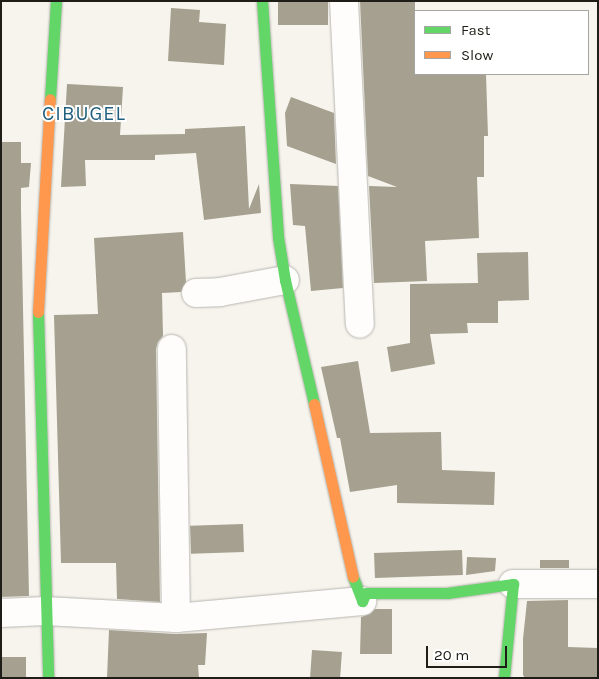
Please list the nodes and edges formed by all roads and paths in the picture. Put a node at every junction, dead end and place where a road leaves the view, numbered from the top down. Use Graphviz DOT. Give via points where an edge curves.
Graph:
graph roads {
  1 [pos="56,1"];
  2 [pos="262,1"];
  3 [pos="344,1"];
  4 [pos="285,280"];
  5 [pos="196,293"];
  6 [pos="360,324"];
  7 [pos="172,349"];
  8 [pos="513,584"];
  9 [pos="598,584"];
  10 [pos="362,601"];
  11 [pos="46,611"];
  12 [pos="1,613"];
  13 [pos="176,618"];
  14 [pos="48,678"];
  15 [pos="504,678"];
  1 -- 11 [label="street" via="38,306"];
  2 -- 4 [label="street" via="278,238"];
  3 -- 6 [label="street"];
  4 -- 5 [label="street"];
  4 -- 10 [label="street" via="356,589"];
  7 -- 13 [label="street"];
  8 -- 9 [label="street"];
  8 -- 10 [label="street" via="447,592 366,593"];
  8 -- 15 [label="street"];
  10 -- 13 [label="street"];
  11 -- 12 [label="street"];
  11 -- 13 [label="street"];
  11 -- 14 [label="street"];
}
